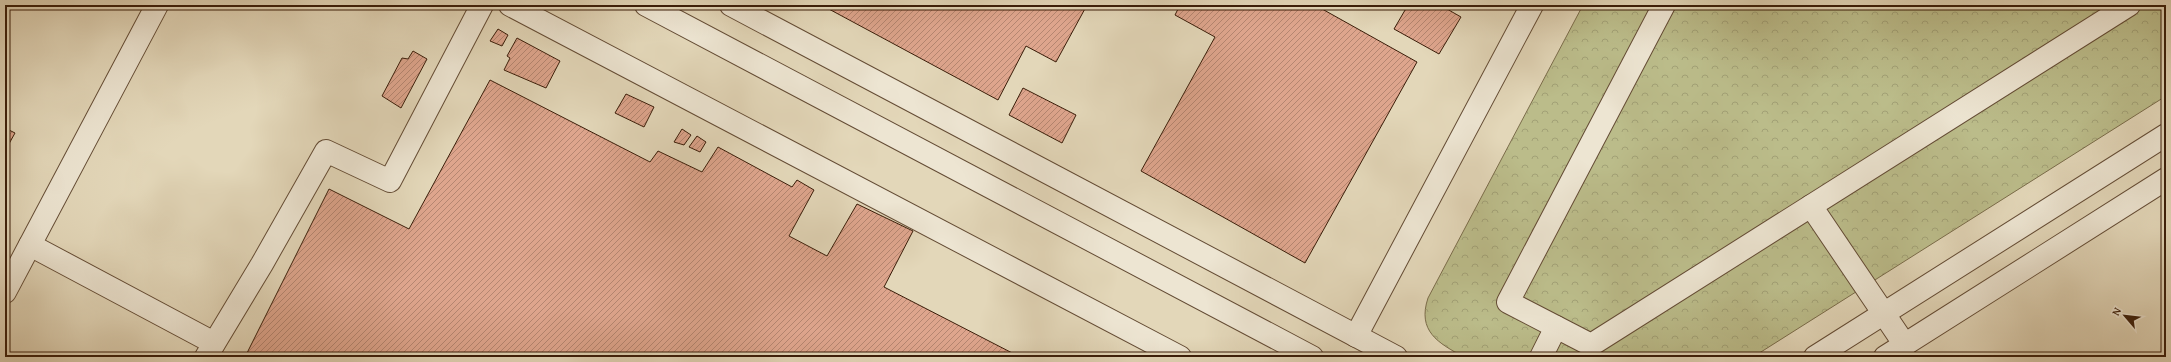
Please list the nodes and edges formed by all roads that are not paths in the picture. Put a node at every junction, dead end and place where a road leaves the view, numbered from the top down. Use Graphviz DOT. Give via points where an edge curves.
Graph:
graph roads {
  1 [pos="157,5"];
  2 [pos="482,5"];
  3 [pos="510,5"];
  4 [pos="646,5"];
  5 [pos="731,5"];
  6 [pos="1532,5"];
  7 [pos="1664,5"];
  8 [pos="2129,5"];
  9 [pos="2166,135"];
  10 [pos="2166,179"];
  11 [pos="1811,206"];
  12 [pos="30,245"];
  13 [pos="5,292"];
  14 [pos="1883,314"];
  15 [pos="1556,327"];
  16 [pos="1356,336"];
  17 [pos="1904,345"];
  18 [pos="210,350"];
  19 [pos="1180,357"];
  20 [pos="1312,357"];
  21 [pos="1396,357"];
  22 [pos="1541,357"];
  23 [pos="1815,357"];
  24 [pos="1885,357"];
  1 -- 12 [label="street"];
  2 -- 18 [label="street" via="390,181 326,151"];
  3 -- 19 [label="street"];
  4 -- 20 [label="street"];
  5 -- 16 [label="street"];
  6 -- 16 [label="street"];
  7 -- 15 [label="street" via="1508,302"];
  8 -- 11 [label="street"];
  9 -- 14 [label="street"];
  10 -- 17 [label="street"];
  11 -- 14 [label="street"];
  11 -- 15 [label="street" via="1591,345"];
  12 -- 13 [label="street"];
  12 -- 18 [label="street"];
  14 -- 17 [label="street"];
  14 -- 23 [label="street"];
  15 -- 22 [label="street"];
  16 -- 21 [label="street"];
  17 -- 24 [label="street"];
}
